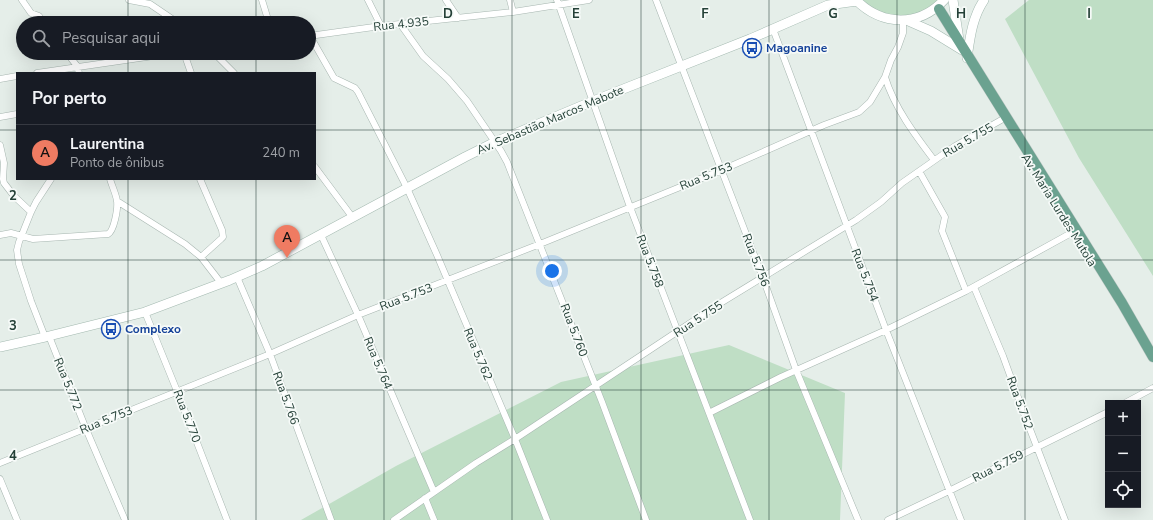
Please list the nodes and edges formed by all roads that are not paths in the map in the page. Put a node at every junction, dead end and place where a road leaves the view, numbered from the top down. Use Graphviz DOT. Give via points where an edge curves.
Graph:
graph roads {
  1 [pos="22,0"];
  2 [pos="130,0"];
  3 [pos="262,0"];
  4 [pos="368,0"];
  5 [pos="446,0"];
  6 [pos="510,0"];
  7 [pos="589,0"];
  8 [pos="656,0"];
  9 [pos="856,0"];
  10 [pos="984,0"];
  11 [pos="149,2"];
  12 [pos="558,2"];
  13 [pos="830,3"];
  14 [pos="947,4"];
  15 [pos="514,12"];
  16 [pos="39,16"];
  17 [pos="168,16"];
  18 [pos="267,16"];
  19 [pos="458,18"];
  20 [pos="905,20"];
  21 [pos="401,25"];
  22 [pos="381,26"];
  23 [pos="773,29"];
  24 [pos="316,35"];
  25 [pos="316,48"];
  26 [pos="962,50"];
  27 [pos="967,58"];
  28 [pos="72,60"];
  29 [pos="134,60"];
  30 [pos="186,60"];
  31 [pos="221,60"];
  32 [pos="682,66"];
  33 [pos="78,70"];
  34 [pos="51,72"];
  35 [pos="191,72"];
  36 [pos="233,72"];
  37 [pos="16,76"];
  38 [pos="885,77"];
  39 [pos="0,79"];
  40 [pos="593,101"];
  41 [pos="16,114"];
  42 [pos="0,116"];
  43 [pos="1003,119"];
  44 [pos="812,131"];
  45 [pos="495,142"];
  46 [pos="0,145"];
  47 [pos="1,155"];
  48 [pos="934,160"];
  49 [pos="316,168"];
  50 [pos="722,170"];
  51 [pos="919,170"];
  52 [pos="51,180"];
  53 [pos="110,180"];
  54 [pos="200,180"];
  55 [pos="407,188"];
  56 [pos="117,201"];
  57 [pos="630,207"];
  58 [pos="31,212"];
  59 [pos="353,218"];
  60 [pos="846,226"];
  61 [pos="1073,232"];
  62 [pos="0,235"];
  63 [pos="321,235"];
  64 [pos="21,237"];
  65 [pos="540,244"];
  66 [pos="201,257"];
  67 [pos="237,278"];
  68 [pos="763,278"];
  69 [pos="447,281"];
  70 [pos="221,284"];
  71 [pos="974,287"];
  72 [pos="966,291"];
  73 [pos="144,312"];
  74 [pos="358,315"];
  75 [pos="886,330"];
  76 [pos="677,332"];
  77 [pos="47,337"];
  78 [pos="0,347"];
  79 [pos="270,354"];
  80 [pos="1153,357"];
  81 [pos="1153,361"];
  82 [pos="796,370"];
  83 [pos="596,386"];
  84 [pos="1153,388"];
  85 [pos="177,391"];
  86 [pos="1131,400"];
  87 [pos="710,413"];
  88 [pos="1105,413"];
  89 [pos="86,429"];
  90 [pos="515,439"];
  91 [pos="1036,447"];
  92 [pos="0,463"];
  93 [pos="0,479"];
  94 [pos="949,491"];
  95 [pos="434,492"];
  96 [pos="425,498"];
  97 [pos="17,520"];
  98 [pos="124,520"];
  99 [pos="228,520"];
  100 [pos="331,520"];
  101 [pos="394,520"];
  102 [pos="434,520"];
  103 [pos="547,520"];
  104 [pos="646,520"];
  105 [pos="750,520"];
  106 [pos="858,520"];
  107 [pos="888,520"];
  108 [pos="961,520"];
  109 [pos="1065,520"];
  1 -- 16 [label="street" via="31,13"];
  2 -- 11 [label="street"];
  3 -- 18 [label="street"];
  4 -- 22 [label="street"];
  5 -- 19 [label="street"];
  6 -- 15 [label="street"];
  7 -- 12 [label="street, Rua 4.935"];
  8 -- 32 [label="street, Rua 5.756"];
  9 -- 13 [label="main road, Av. Sebastião Marcos Mabote"];
  9 -- 20 [label="main road" via="878,16"];
  10 -- 27 [label="main road" via="975,18"];
  11 -- 17 [label="street"];
  12 -- 15 [label="street, Rua 4.935"];
  12 -- 40 [label="street, Rua 5.758"];
  13 -- 23 [label="main road, Av. Sebastião Marcos Mabote"];
  14 -- 20 [label="main road" via="920,17"];
  14 -- 26 [label="main road"];
  14 -- 80 [label="main road"];
  15 -- 19 [label="street, Rua 4.935"];
  19 -- 21 [label="street, Rua 4.935"];
  20 -- 26 [label="main road" via="931,31"];
  20 -- 38 [label="street, Rua 5.753" via="903,33"];
  21 -- 22 [label="street, Rua 4.935"];
  21 -- 45 [label="street, Rua 5.760" via="423,56 467,101"];
  22 -- 24 [label="street, Rua 4.935"];
  23 -- 32 [label="main road, Av. Sebastião Marcos Mabote"];
  23 -- 44 [label="street, Rua 5.754"];
  25 -- 55 [label="street, Rua 5.762" via="334,78 358,92"];
  26 -- 27 [label="main road, Av. Maria Lurdes Mutola"];
  27 -- 43 [label="main road, Av. Maria Lurdes Mutola"];
  28 -- 33 [label="street"];
  29 -- 33 [label="street"];
  30 -- 35 [label="street"];
  31 -- 36 [label="street"];
  32 -- 40 [label="main road, Av. Sebastião Marcos Mabote"];
  32 -- 50 [label="street, Rua 5.756"];
  33 -- 34 [label="street"];
  37 -- 39 [label="street"];
  38 -- 44 [label="street, Rua 5.753" via="874,96 859,112"];
  38 -- 48 [label="street" via="904,117"];
  40 -- 45 [label="main road, Av. Sebastião Marcos Mabote"];
  40 -- 57 [label="street, Rua 5.758"];
  41 -- 42 [label="street"];
  43 -- 48 [label="street, Rua 5.755"];
  43 -- 61 [label="main road, Av. Maria Lurdes Mutola"];
  44 -- 50 [label="street, Rua 5.753"];
  44 -- 60 [label="street, Rua 5.754"];
  45 -- 55 [label="main road, Av. Sebastião Marcos Mabote"];
  45 -- 65 [label="street, Rua 5.760" via="507,162"];
  46 -- 47 [label="street"];
  47 -- 58 [label="street" via="4,163 4,183"];
  48 -- 51 [label="street, Rua 5.755"];
  49 -- 59 [label="street"];
  50 -- 57 [label="street, Rua 5.753"];
  50 -- 68 [label="street, Rua 5.756"];
  51 -- 60 [label="street, Rua 5.755" via="868,212"];
  51 -- 72 [label="street" via="945,217 942,231"];
  52 -- 58 [label="street, Rua 5.772"];
  53 -- 56 [label="street"];
  54 -- 66 [label="street" via="222,230 221,239"];
  55 -- 59 [label="main road, Av. Sebastião Marcos Mabote"];
  55 -- 69 [label="street, Rua 5.762"];
  56 -- 64 [label="street" via="114,226 108,234 44,239"];
  56 -- 66 [label="street"];
  57 -- 65 [label="street, Rua 5.753"];
  57 -- 76 [label="street, Rua 5.758"];
  58 -- 64 [label="street, Rua 5.772"];
  59 -- 63 [label="main road, Av. Sebastião Marcos Mabote"];
  60 -- 68 [label="street, Rua 5.755"];
  60 -- 75 [label="street, Rua 5.754"];
  61 -- 71 [label="street"];
  61 -- 81 [label="main road, Av. Maria Lurdes Mutola"];
  62 -- 64 [label="street" via="12,234"];
  63 -- 67 [label="main road, Av. Sebastião Marcos Mabote"];
  63 -- 74 [label="street, Rua 5.764"];
  64 -- 77 [label="street, Rua 5.772" via="17,250 19,264 31,301"];
  65 -- 69 [label="street, Rua 5.753"];
  65 -- 83 [label="street, Rua 5.760"];
  66 -- 70 [label="street"];
  67 -- 70 [label="main road, Av. Sebastião Marcos Mabote"];
  67 -- 79 [label="street, Rua 5.766"];
  68 -- 76 [label="street, Rua 5.755"];
  68 -- 82 [label="street, Rua 5.756"];
  69 -- 74 [label="street, Rua 5.753"];
  69 -- 90 [label="street, Rua 5.762"];
  70 -- 73 [label="main road, Av. Sebastião Marcos Mabote"];
  71 -- 72 [label="street"];
  71 -- 91 [label="street, Rua 5.752" via="1004,356"];
  72 -- 75 [label="street"];
  73 -- 77 [label="main road, Av. Sebastião Marcos Mabote"];
  73 -- 85 [label="street, Rua 5.770"];
  74 -- 79 [label="street, Rua 5.753"];
  74 -- 95 [label="street, Rua 5.764"];
  75 -- 82 [label="street"];
  75 -- 94 [label="street, Rua 5.754"];
  76 -- 83 [label="street, Rua 5.755"];
  76 -- 87 [label="street, Rua 5.758"];
  77 -- 78 [label="main road, Av. Sebastião Marcos Mabote"];
  77 -- 89 [label="street, Rua 5.772"];
  79 -- 85 [label="street, Rua 5.753"];
  79 -- 100 [label="street, Rua 5.766"];
  82 -- 87 [label="street"];
  82 -- 106 [label="street, Rua 5.756"];
  83 -- 90 [label="street, Rua 5.755"];
  83 -- 104 [label="street, Rua 5.760"];
  84 -- 86 [label="street"];
  85 -- 89 [label="street, Rua 5.753"];
  85 -- 99 [label="street, Rua 5.770"];
  87 -- 105 [label="street, Rua 5.758"];
  88 -- 91 [label="street, Rua 5.759"];
  89 -- 92 [label="street, Rua 5.753"];
  89 -- 98 [label="street, Rua 5.772"];
  90 -- 95 [label="street, Rua 5.755"];
  90 -- 103 [label="street, Rua 5.762"];
  91 -- 94 [label="street, Rua 5.759"];
  91 -- 109 [label="street, Rua 5.752"];
  93 -- 97 [label="street"];
  94 -- 107 [label="street, Rua 5.759"];
  94 -- 108 [label="street, Rua 5.754"];
  95 -- 96 [label="street, Rua 5.755"];
  96 -- 101 [label="street, Rua 5.755"];
  96 -- 102 [label="street"];
}
